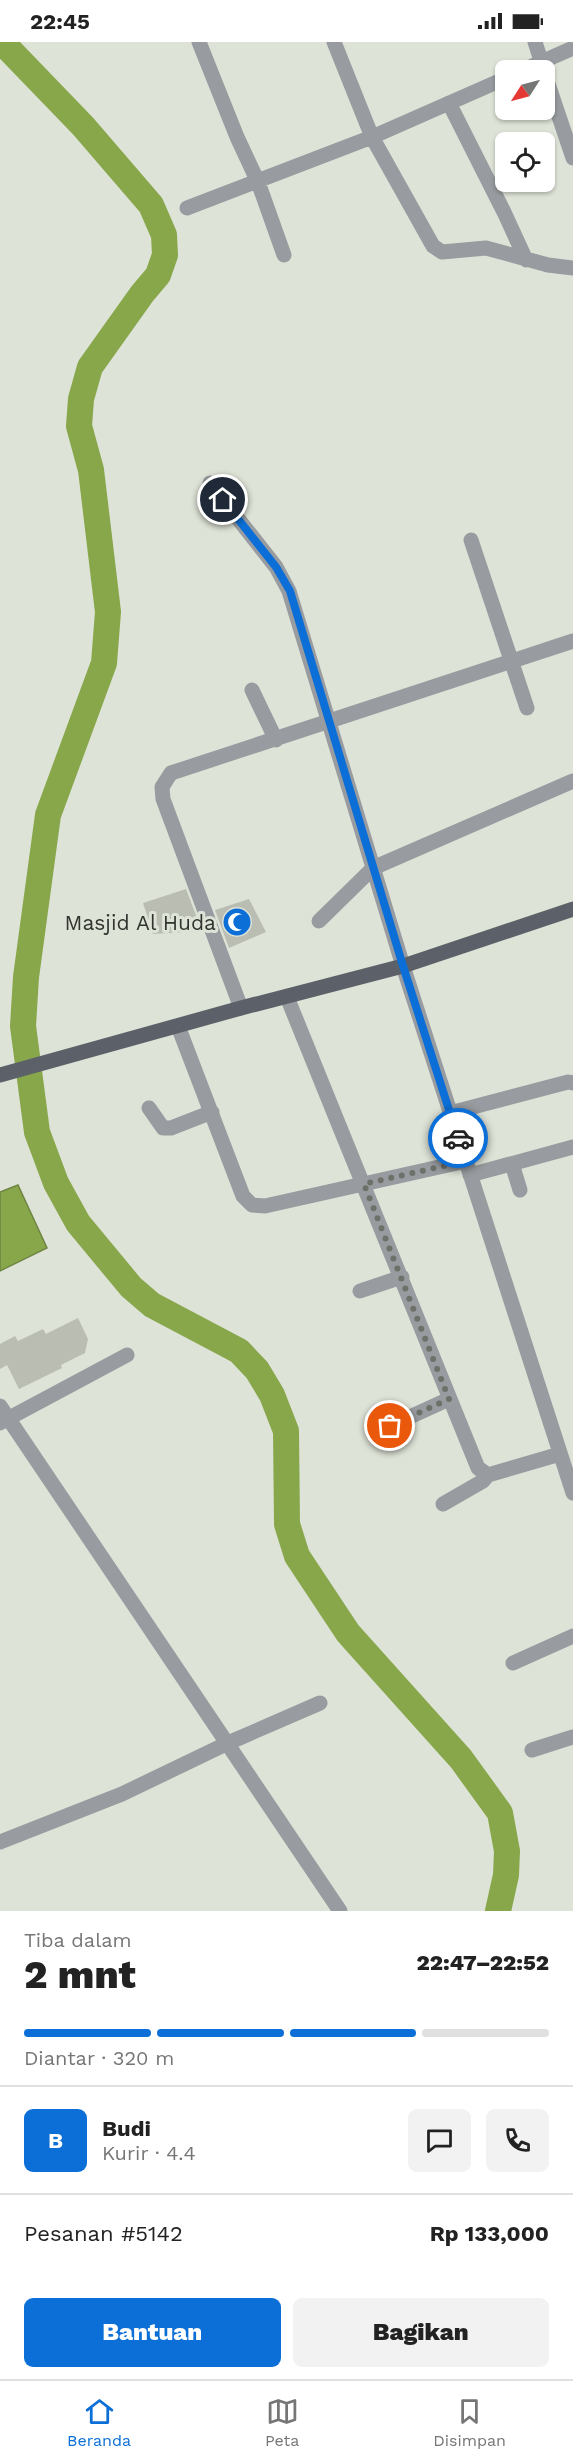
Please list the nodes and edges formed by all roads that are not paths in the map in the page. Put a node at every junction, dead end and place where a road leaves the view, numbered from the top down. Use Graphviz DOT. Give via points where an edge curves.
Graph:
graph roads {
  1 [pos="199,42"];
  2 [pos="334,42"];
  3 [pos="534,42"];
  4 [pos="573,48"];
  5 [pos="540,60"];
  6 [pos="555,60"];
  7 [pos="495,83"];
  8 [pos="449,103"];
  9 [pos="555,104"];
  10 [pos="372,137"];
  11 [pos="573,158"];
  12 [pos="258,182"];
  13 [pos="187,208"];
  14 [pos="284,255"];
  15 [pos="526,260"];
  16 [pos="573,268"];
  17 [pos="210,483"];
  18 [pos="471,540"];
  19 [pos="573,641"];
  20 [pos="513,661"];
  21 [pos="252,690"];
  22 [pos="527,708"];
  23 [pos="328,722"];
  24 [pos="276,740"];
  25 [pos="573,781"];
  26 [pos="373,868"];
  27 [pos="573,909"];
  28 [pos="319,921"];
  29 [pos="403,966"];
  30 [pos="287,997"];
  31 [pos="241,1008"];
  32 [pos="178,1026"];
  33 [pos="0,1076"];
  34 [pos="573,1083"];
  35 [pos="149,1108"];
  36 [pos="212,1112"];
  37 [pos="450,1113"];
  38 [pos="573,1147"];
  39 [pos="512,1164"];
  40 [pos="468,1168"];
  41 [pos="364,1184"];
  42 [pos="520,1190"];
  43 [pos="402,1277"];
  44 [pos="360,1291"];
  45 [pos="127,1355"];
  46 [pos="449,1399"];
  47 [pos="3,1416"];
  48 [pos="390,1426"];
  49 [pos="560,1454"];
  50 [pos="489,1475"];
  51 [pos="573,1493"];
  52 [pos="443,1504"];
  53 [pos="573,1636"];
  54 [pos="513,1663"];
  55 [pos="320,1703"];
  56 [pos="573,1737"];
  57 [pos="228,1743"];
  58 [pos="532,1750"];
  59 [pos="0,1842"];
  60 [pos="340,1911"];
  1 -- 12 [label="street"];
  2 -- 10 [label="street"];
  3 -- 5 [label="street"];
  4 -- 6 [label="street"];
  7 -- 8 [label="street"];
  8 -- 10 [label="street"];
  8 -- 15 [label="street"];
  9 -- 11 [label="street"];
  10 -- 12 [label="street"];
  10 -- 15 [label="street" via="426,237 437,250 486,248"];
  12 -- 13 [label="street"];
  12 -- 14 [label="street"];
  15 -- 16 [label="street"];
  17 -- 23 [label="street" via="283,578"];
  18 -- 20 [label="street"];
  19 -- 20 [label="street"];
  20 -- 22 [label="street"];
  20 -- 23 [label="street"];
  21 -- 24 [label="street"];
  23 -- 24 [label="street"];
  23 -- 26 [label="street"];
  24 -- 31 [label="street" via="181,768 171,773 162,787 180,848"];
  25 -- 26 [label="street"];
  26 -- 28 [label="street"];
  26 -- 29 [label="street"];
  27 -- 29 [label="main road"];
  29 -- 30 [label="main road"];
  29 -- 37 [label="street"];
  30 -- 31 [label="main road"];
  30 -- 41 [label="street"];
  31 -- 32 [label="main road"];
  32 -- 33 [label="main road"];
  32 -- 36 [label="street"];
  34 -- 37 [label="street"];
  35 -- 36 [label="street" via="163,1128"];
  36 -- 41 [label="street" via="243,1196 252,1205 265,1206"];
  37 -- 40 [label="street"];
  38 -- 39 [label="street"];
  39 -- 40 [label="street"];
  39 -- 42 [label="street"];
  40 -- 41 [label="street"];
  40 -- 49 [label="street"];
  41 -- 43 [label="street"];
  43 -- 44 [label="street"];
  43 -- 46 [label="street"];
  45 -- 47 [label="street"];
  46 -- 48 [label="street"];
  46 -- 50 [label="street" via="478,1468"];
  47 -- 57 [label="street"];
  49 -- 50 [label="street"];
  49 -- 51 [label="street"];
  50 -- 52 [label="street"];
  53 -- 54 [label="street"];
  55 -- 57 [label="street"];
  56 -- 58 [label="street"];
  57 -- 59 [label="street" via="122,1794"];
  57 -- 60 [label="street"];
}
